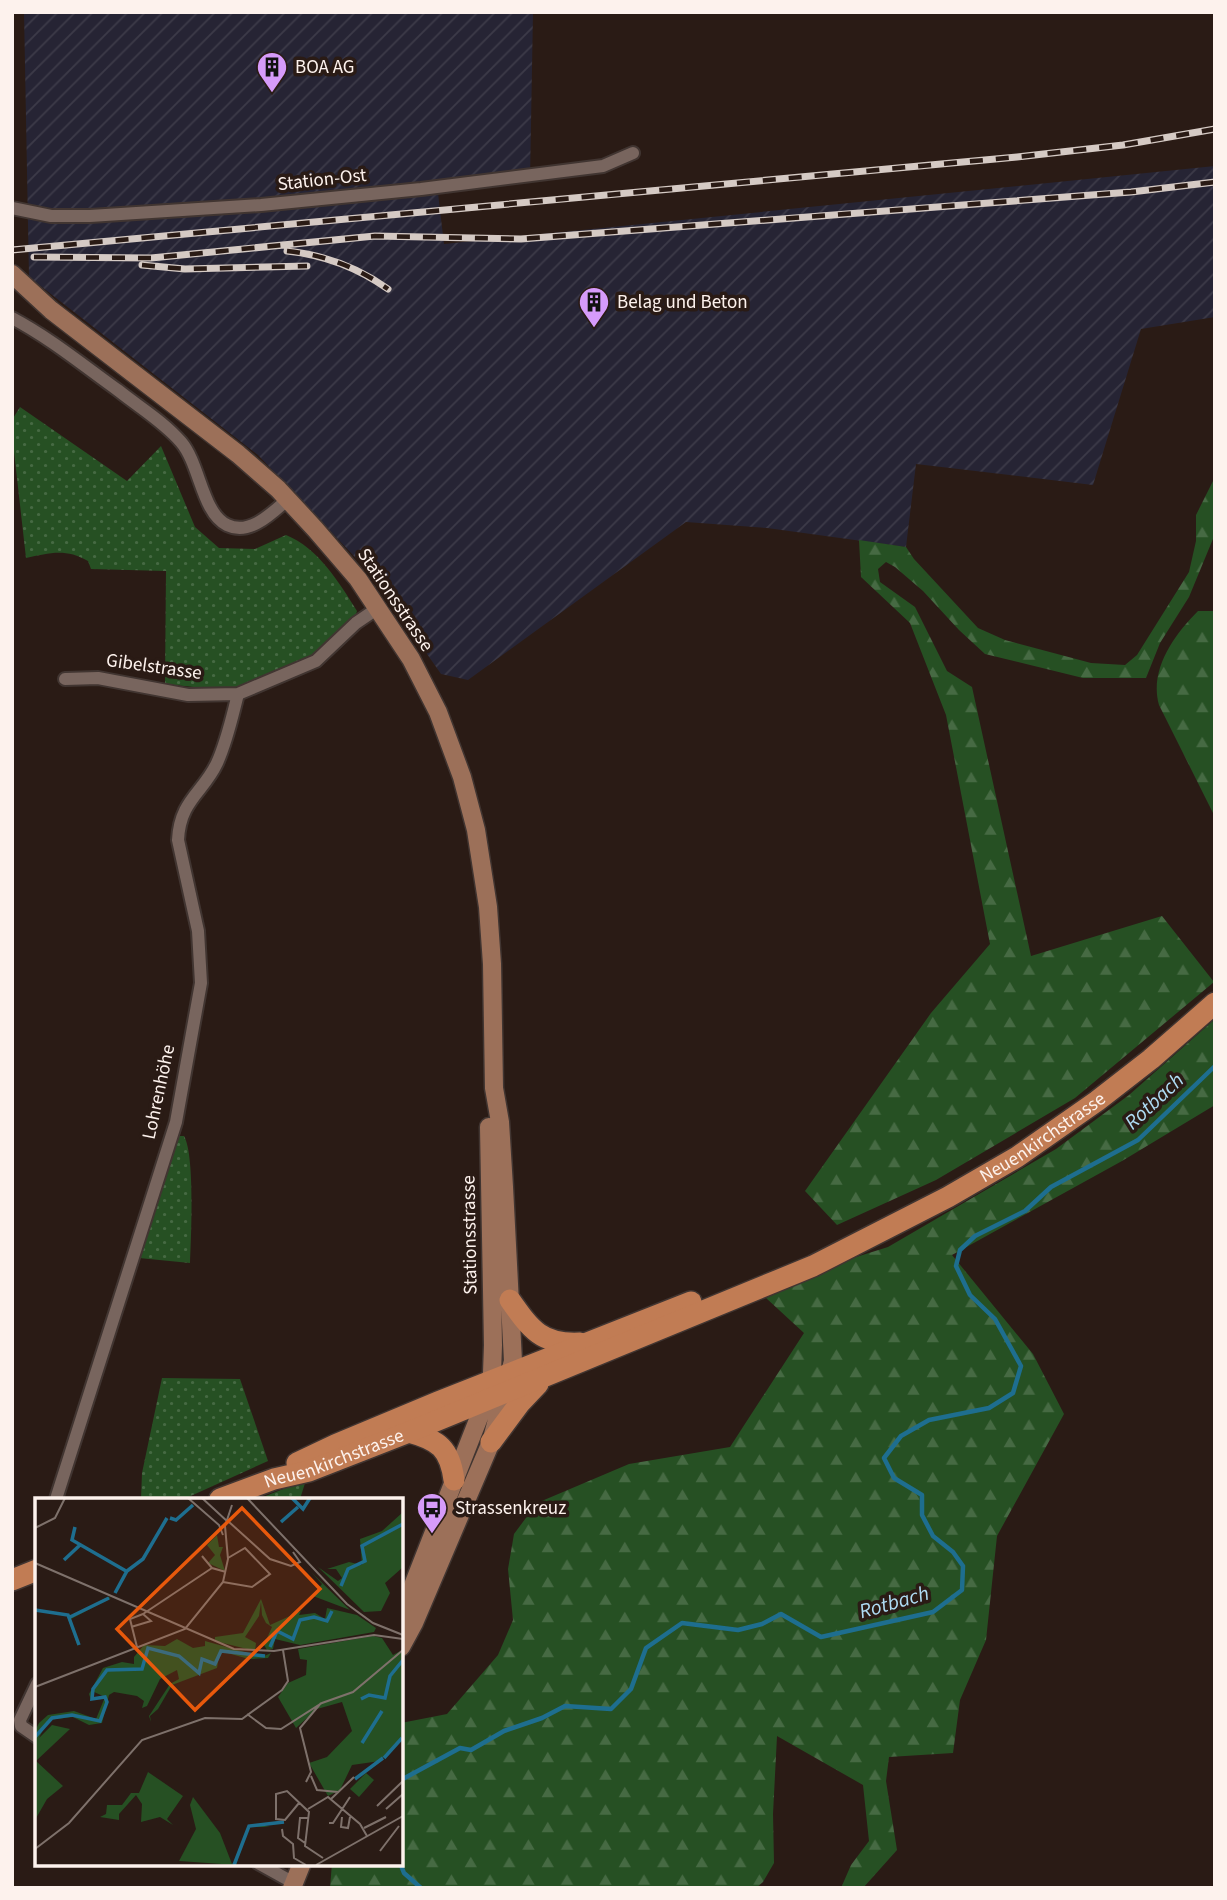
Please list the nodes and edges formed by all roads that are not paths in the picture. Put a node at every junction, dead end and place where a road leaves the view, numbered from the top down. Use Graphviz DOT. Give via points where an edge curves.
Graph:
graph roads {
  1 [pos="633,153"];
  2 [pos="12,208"];
  3 [pos="12,274"];
  4 [pos="12,318"];
  5 [pos="288,499"];
  6 [pos="378,608"];
  7 [pos="65,678"];
  8 [pos="238,694"];
  9 [pos="1215,1003"];
  10 [pos="494,1088"];
  11 [pos="851,1245"];
  12 [pos="510,1300"];
  13 [pos="586,1343"];
  14 [pos="511,1373"];
  15 [pos="545,1378"];
  16 [pos="493,1393"];
  17 [pos="410,1433"];
  18 [pos="491,1442"];
  19 [pos="274,1479"];
  20 [pos="454,1480"];
  21 [pos="56,1498"];
  22 [pos="223,1498"];
  23 [pos="35,1571"];
  24 [pos="12,1580"];
  25 [pos="402,1613"];
  26 [pos="402,1645"];
  27 [pos="35,1688"];
  28 [pos="35,1736"];
  29 [pos="261,1865"];
  30 [pos="301,1865"];
  31 [pos="293,1885"];
  1 -- 2 [label="street, Station-Ost" via="603,166 261,205 90,216 51,216"];
  3 -- 5 [label="main road, Stationsstrasse"];
  4 -- 5 [label="street" via="151,415 181,442 222,522 248,527"];
  5 -- 6 [label="main road, Stationsstrasse"];
  6 -- 8 [label="street, Gibelstrasse" via="316,661"];
  6 -- 10 [label="main road, Stationsstrasse" via="438,712 471,807 488,907"];
  7 -- 8 [label="street, Gibelstrasse" via="98,678 188,695"];
  8 -- 21 [label="street, Lohrenhöhe" via="217,765 194,794 179,826 198,931 201,983 176,1122"];
  9 -- 11 [label="main road, Neuenkirchstrasse" via="1151,1059 1036,1144 948,1197"];
  10 -- 12 [label="main road, Stationsstrasse"];
  10 -- 16 [label="main road, Stationsstrasse" via="489,1131"];
  11 -- 13 [label="main road, Neuenkirchstrasse" via="814,1254"];
  11 -- 15 [label="main road, Neuenkirchstrasse" via="813,1266"];
  12 -- 13 [label="main road" via="542,1337"];
  12 -- 14 [label="main road, Stationsstrasse"];
  13 -- 14 [label="main road, Neuenkirchstrasse"];
  14 -- 16 [label="main road, Neuenkirchstrasse"];
  15 -- 16 [label="main road, Neuenkirchstrasse"];
  15 -- 18 [label="main road"];
  16 -- 17 [label="main road, Neuenkirchstrasse"];
  16 -- 18 [label="main road"];
  16 -- 19 [label="main road, Neuenkirchstrasse" via="335,1445"];
  16 -- 20 [label="main road"];
  17 -- 19 [label="main road, Neuenkirchstrasse" via="309,1471"];
  17 -- 20 [label="main road" via="441,1446"];
  18 -- 26 [label="main road"];
  19 -- 22 [label="main road"];
  20 -- 25 [label="main road"];
  23 -- 24 [label="main road"];
  27 -- 28 [label="street" via="20,1720"];
  29 -- 31 [label="street"];
  30 -- 31 [label="main road"];
}
